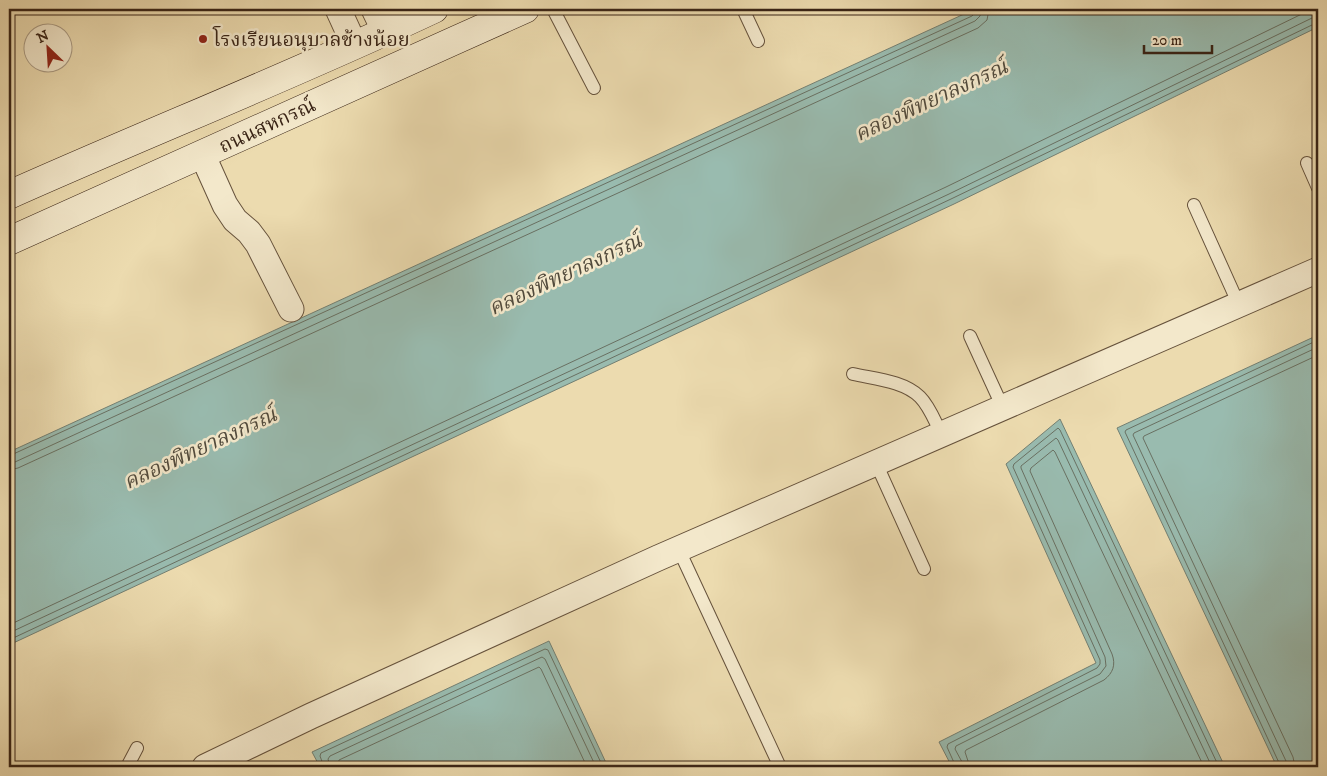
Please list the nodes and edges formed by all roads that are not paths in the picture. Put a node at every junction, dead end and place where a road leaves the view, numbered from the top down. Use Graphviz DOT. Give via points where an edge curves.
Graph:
graph roads {
  1 [pos="338,9"];
  2 [pos="434,9"];
  3 [pos="525,9"];
  4 [pos="553,9"];
  5 [pos="743,9"];
  6 [pos="475,19"];
  7 [pos="380,20"];
  8 [pos="758,41"];
  9 [pos="354,44"];
  10 [pos="594,88"];
  11 [pos="203,156"];
  12 [pos="1307,163"];
  13 [pos="1318,188"];
  14 [pos="9,195"];
  15 [pos="1194,205"];
  16 [pos="9,241"];
  17 [pos="1318,270"];
  18 [pos="1239,305"];
  19 [pos="291,309"];
  20 [pos="970,336"];
  21 [pos="853,374"];
  22 [pos="1003,408"];
  23 [pos="942,435"];
  24 [pos="876,464"];
  25 [pos="679,550"];
  26 [pos="924,569"];
  27 [pos="138,748"];
  28 [pos="127,767"];
  29 [pos="205,767"];
  30 [pos="780,767"];
  1 -- 9 [label="street"];
  2 -- 7 [label="main road, ถนนสหกรณ์"];
  3 -- 6 [label="main road, ถนนสหกรณ์"];
  4 -- 10 [label="lane"];
  5 -- 8 [label="lane"];
  6 -- 11 [label="main road, ถนนสหกรณ์" via="317,102"];
  7 -- 9 [label="main road, ถนนสหกรณ์"];
  9 -- 14 [label="main road, ถนนสหกรณ์"];
  11 -- 16 [label="main road, ถนนสหกรณ์"];
  11 -- 19 [label="street" via="225,206 258,244"];
  12 -- 13 [label="lane"];
  15 -- 18 [label="lane"];
  17 -- 18 [label="street"];
  18 -- 22 [label="street"];
  20 -- 22 [label="lane"];
  21 -- 23 [label="lane" via="894,383 916,394 927,406"];
  22 -- 23 [label="street"];
  23 -- 24 [label="street"];
  24 -- 25 [label="street"];
  24 -- 26 [label="lane"];
  25 -- 29 [label="street" via="347,699"];
  25 -- 30 [label="lane"];
  27 -- 28 [label="lane"];
}
